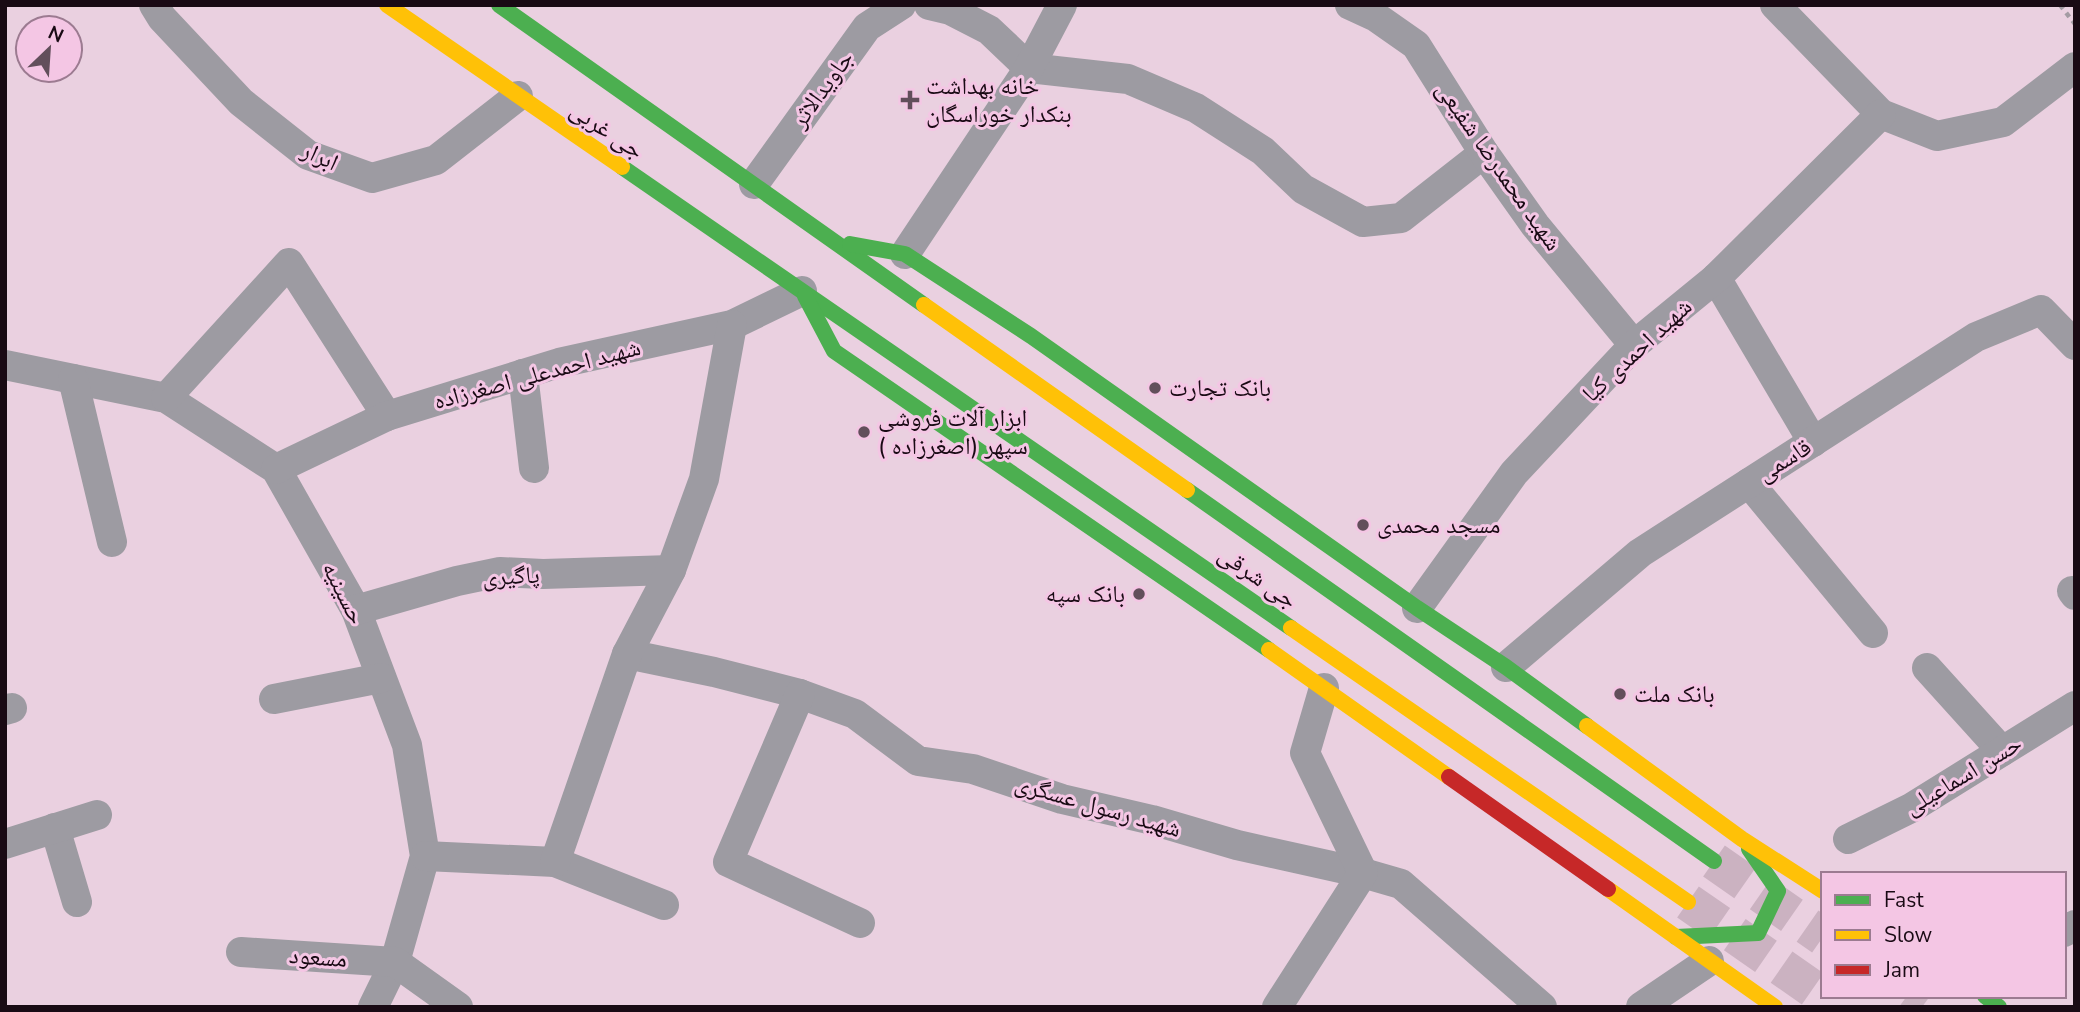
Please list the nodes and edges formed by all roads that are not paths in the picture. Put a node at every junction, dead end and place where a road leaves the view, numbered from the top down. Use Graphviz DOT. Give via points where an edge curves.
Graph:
graph roads {
  1 [pos="154,5"];
  2 [pos="387,5"];
  3 [pos="499,5"];
  4 [pos="901,5"];
  5 [pos="929,5"];
  6 [pos="1062,5"];
  7 [pos="1350,5"];
  8 [pos="1775,5"];
  9 [pos="2075,67"];
  10 [pos="1029,68"];
  11 [pos="518,96"];
  12 [pos="1881,114"];
  13 [pos="1484,153"];
  14 [pos="754,184"];
  15 [pos="837,242"];
  16 [pos="905,254"];
  17 [pos="1716,278"];
  18 [pos="802,291"];
  19 [pos="732,325"];
  20 [pos="1634,345"];
  21 [pos="2075,345"];
  22 [pos="5,365"];
  23 [pos="523,374"];
  24 [pos="73,379"];
  25 [pos="166,398"];
  26 [pos="387,416"];
  27 [pos="1813,442"];
  28 [pos="534,468"];
  29 [pos="276,469"];
  30 [pos="1749,483"];
  31 [pos="112,542"];
  32 [pos="671,570"];
  33 [pos="1417,608"];
  34 [pos="356,610"];
  35 [pos="1873,633"];
  36 [pos="627,654"];
  37 [pos="1506,667"];
  38 [pos="1927,668"];
  39 [pos="382,678"];
  40 [pos="1324,688"];
  41 [pos="800,694"];
  42 [pos="274,699"];
  43 [pos="2075,706"];
  44 [pos="2002,751"];
  45 [pos="97,815"];
  46 [pos="55,828"];
  47 [pos="1742,839"];
  48 [pos="1848,839"];
  49 [pos="5,844"];
  50 [pos="425,856"];
  51 [pos="1714,861"];
  52 [pos="555,862"];
  53 [pos="1363,873"];
  54 [pos="1821,890"];
  55 [pos="77,902"];
  56 [pos="1688,902"];
  57 [pos="664,905"];
  58 [pos="860,923"];
  59 [pos="1676,937"];
  60 [pos="241,952"];
  61 [pos="1709,961"];
  62 [pos="395,962"];
  63 [pos="373,1007"];
  64 [pos="458,1007"];
  65 [pos="1278,1007"];
  66 [pos="1542,1007"];
  67 [pos="1641,1007"];
  68 [pos="1775,1007"];
  1 -- 11 [label="street, ابرار" via="241,102 308,155 372,178 436,160"];
  2 -- 11 [label="main road, جی غربی"];
  3 -- 14 [label="main road, جی غربی"];
  4 -- 14 [label="street, جاویدالاثر" via="867,27"];
  5 -- 10 [label="street" via="989,30"];
  6 -- 10 [label="street"];
  7 -- 13 [label="street, شهید محمدرضا شفیعی" via="1416,45"];
  8 -- 12 [label="street"];
  9 -- 12 [label="street" via="2003,122 1937,136"];
  10 -- 13 [label="street" via="1128,79 1196,108 1263,151 1303,189 1363,222 1401,218"];
  10 -- 16 [label="street"];
  11 -- 18 [label="main road, جی غربی"];
  12 -- 17 [label="street, شهید احمدی کیا"];
  13 -- 20 [label="street, شهید محمدرضا شفیعی" via="1535,225"];
  14 -- 15 [label="main road, جی غربی"];
  15 -- 16 [label="main road"];
  15 -- 51 [label="main road, جی شرقی"];
  16 -- 33 [label="main road" via="1031,336"];
  17 -- 20 [label="street, شهید احمدی کیا"];
  17 -- 27 [label="street"];
  18 -- 19 [label="street, شهید احمدعلی اصغرزاده"];
  18 -- 40 [label="main road" via="834,351"];
  18 -- 56 [label="main road, جی شرقی"];
  19 -- 23 [label="street, شهید احمدعلی اصغرزاده"];
  19 -- 32 [label="street" via="704,479"];
  20 -- 33 [label="street, شهید احمدی کیا" via="1514,473"];
  21 -- 27 [label="street, قاسمی" via="2041,310 1976,337"];
  22 -- 24 [label="street, حسینیه"];
  23 -- 26 [label="street, شهید احمدعلی اصغرزاده"];
  23 -- 28 [label="street"];
  24 -- 25 [label="street, حسینیه"];
  24 -- 31 [label="street"];
  25 -- 26 [label="street" via="289,263"];
  25 -- 29 [label="street, حسینیه"];
  26 -- 29 [label="street, شهید احمدعلی اصغرزاده"];
  27 -- 30 [label="street, قاسمی"];
  29 -- 34 [label="street, حسینیه"];
  30 -- 35 [label="street"];
  30 -- 37 [label="street, قاسمی" via="1640,553"];
  32 -- 34 [label="street, پاگیری" via="500,572"];
  32 -- 36 [label="street"];
  33 -- 37 [label="main road"];
  34 -- 39 [label="street, حسینیه"];
  36 -- 41 [label="street, شهید رسول عسگری"];
  36 -- 52 [label="street"];
  37 -- 47 [label="main road"];
  38 -- 44 [label="street"];
  39 -- 42 [label="street"];
  39 -- 50 [label="street, حسینیه" via="407,745"];
  40 -- 53 [label="street" via="1305,753"];
  40 -- 59 [label="main road"];
  41 -- 53 [label="street, شهید رسول عسگری" via="855,714 918,761 974,769 1062,799"];
  41 -- 58 [label="street" via="728,862"];
  43 -- 44 [label="street, حسن اسماعیلی"];
  44 -- 48 [label="street, حسن اسماعیلی" via="1911,808"];
  45 -- 46 [label="street"];
  46 -- 49 [label="street"];
  46 -- 55 [label="street"];
  47 -- 54 [label="main road"];
  47 -- 59 [label="main road" via="1778,891 1758,933"];
  50 -- 52 [label="street"];
  50 -- 62 [label="street, حسینیه"];
  52 -- 57 [label="street"];
  53 -- 65 [label="street"];
  53 -- 66 [label="street, شهید رسول عسگری" via="1401,884"];
  59 -- 61 [label="main road"];
  60 -- 62 [label="street, مسعود"];
  61 -- 67 [label="street"];
  61 -- 68 [label="main road"];
  62 -- 63 [label="street, حسینیه"];
  62 -- 64 [label="street"];
}
